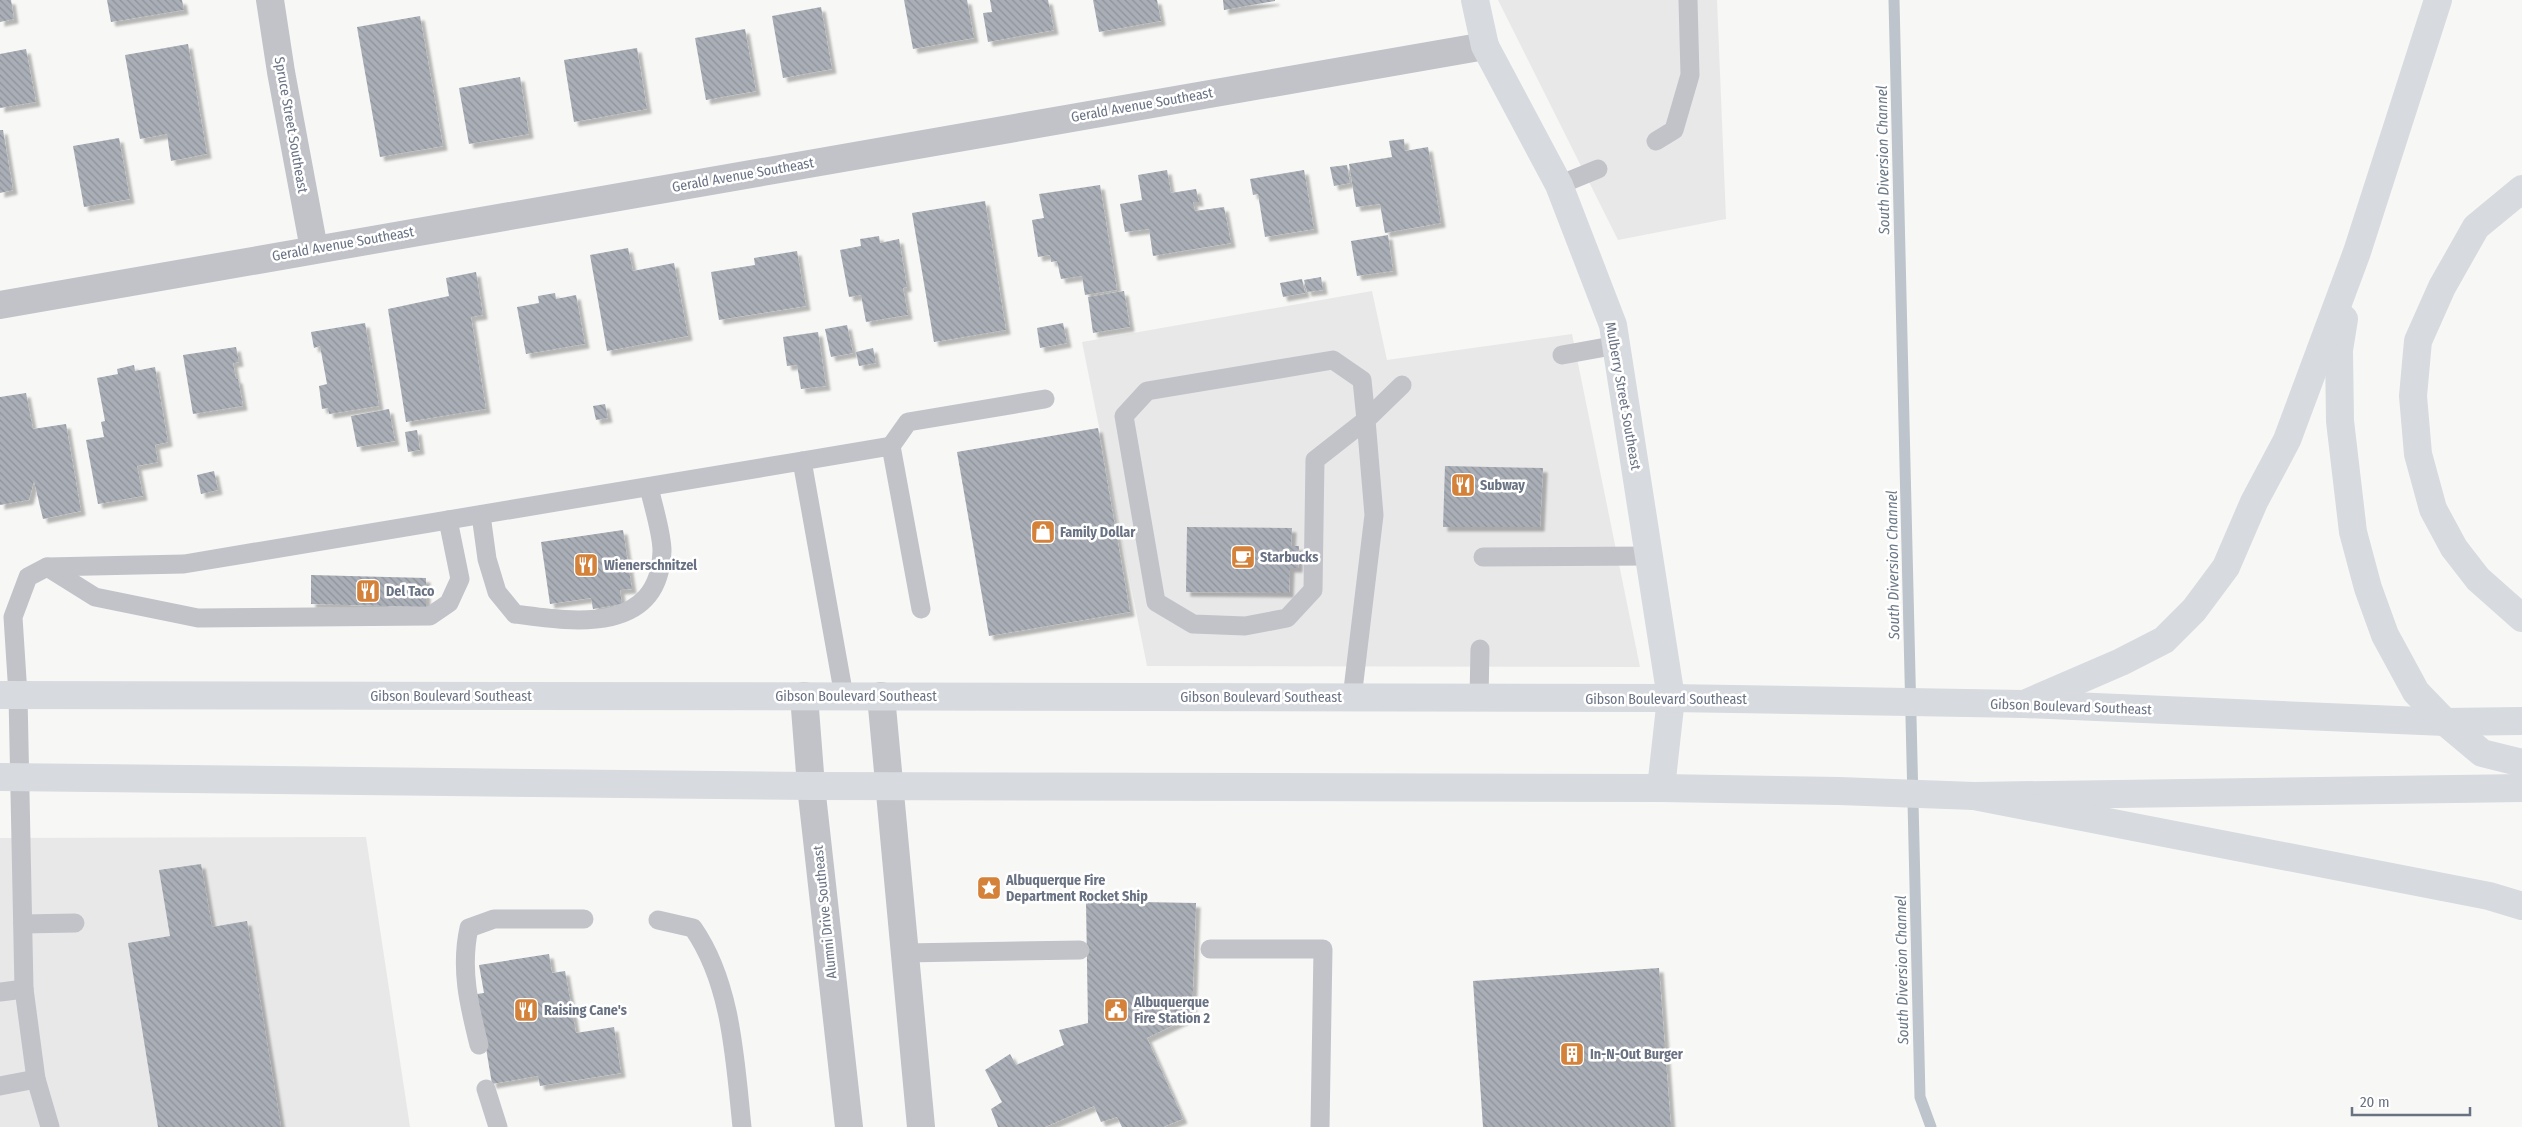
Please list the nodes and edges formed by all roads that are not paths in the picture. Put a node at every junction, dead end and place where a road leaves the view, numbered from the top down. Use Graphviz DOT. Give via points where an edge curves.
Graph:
graph roads {
  1 [pos="270,0"];
  2 [pos="1475,0"];
  3 [pos="1688,0"];
  4 [pos="2438,0"];
  5 [pos="1485,46"];
  6 [pos="1656,141"];
  7 [pos="1598,169"];
  8 [pos="1559,186"];
  9 [pos="2522,189"];
  10 [pos="314,249"];
  11 [pos="2357,252"];
  12 [pos="0,305"];
  13 [pos="1617,345"];
  14 [pos="1562,355"];
  15 [pos="1402,385"];
  16 [pos="1045,399"];
  17 [pos="1366,420"];
  18 [pos="891,446"];
  19 [pos="802,461"];
  20 [pos="649,487"];
  21 [pos="481,515"];
  22 [pos="448,520"];
  23 [pos="1483,556"];
  24 [pos="1650,556"];
  25 [pos="47,567"];
  26 [pos="921,609"];
  27 [pos="2522,618"];
  28 [pos="1480,649"];
  29 [pos="9,695"];
  30 [pos="804,696"];
  31 [pos="844,696"];
  32 [pos="881,696"];
  33 [pos="1352,698"];
  34 [pos="1479,698"];
  35 [pos="1671,698"];
  36 [pos="2024,704"];
  37 [pos="2522,720"];
  38 [pos="2445,722"];
  39 [pos="2522,763"];
  40 [pos="10,777"];
  41 [pos="811,786"];
  42 [pos="887,786"];
  43 [pos="1661,788"];
  44 [pos="2522,788"];
  45 [pos="1974,796"];
  46 [pos="2522,906"];
  47 [pos="584,919"];
  48 [pos="658,920"];
  49 [pos="22,924"];
  50 [pos="75,924"];
  51 [pos="1210,949"];
  52 [pos="1080,950"];
  53 [pos="904,953"];
  54 [pos="24,988"];
  55 [pos="0,992"];
  56 [pos="480,1045"];
  57 [pos="36,1078"];
  58 [pos="0,1086"];
  59 [pos="486,1089"];
  60 [pos="50,1127"];
  61 [pos="498,1127"];
  62 [pos="742,1127"];
  63 [pos="849,1127"];
  64 [pos="921,1127"];
  65 [pos="1320,1127"];
  1 -- 10 [label="street, Spruce Street Southeast"];
  2 -- 5 [label="main road, Mulberry Street Southeast"];
  3 -- 6 [label="lane" via="1690,75 1674,130"];
  4 -- 11 [label="main road"];
  5 -- 8 [label="main road, Mulberry Street Southeast"];
  5 -- 10 [label="street, Gerald Avenue Southeast"];
  7 -- 8 [label="lane"];
  8 -- 13 [label="main road, Mulberry Street Southeast" via="1613,325"];
  9 -- 27 [label="main road" via="2476,227 2442,287 2418,341 2414,396 2418,454 2433,509 2454,548 2478,579"];
  10 -- 12 [label="street, Gerald Avenue Southeast"];
  11 -- 36 [label="main road" via="2287,440 2254,502 2226,567 2194,610 2164,640"];
  11 -- 38 [label="main road" via="2339,350 2340,421 2353,532 2385,635 2416,692"];
  13 -- 14 [label="lane"];
  13 -- 24 [label="main road, Mulberry Street Southeast"];
  15 -- 17 [label="lane"];
  16 -- 18 [label="lane" via="908,422"];
  17 -- 17 [label="lane" via="1362,380 1333,360 1148,391 1124,416 1156,602 1193,624 1245,626 1287,618 1313,590 1314,460"];
  17 -- 33 [label="lane" via="1374,515"];
  18 -- 19 [label="lane"];
  18 -- 26 [label="lane"];
  19 -- 20 [label="lane"];
  19 -- 31 [label="lane"];
  20 -- 21 [label="lane"];
  20 -- 21 [label="lane" via="662,549 658,579 650,596 619,616 563,621 515,614 496,592 487,559"];
  21 -- 22 [label="lane"];
  22 -- 25 [label="lane" via="184,564"];
  22 -- 25 [label="lane" via="460,579 448,603 430,616 198,618 95,597"];
  23 -- 24 [label="lane"];
  24 -- 35 [label="main road, Mulberry Street Southeast"];
  25 -- 29 [label="lane" via="28,577 13,618"];
  28 -- 34 [label="lane"];
  29 -- 30 [label="main road, Gibson Boulevard Southeast"];
  29 -- 40 [label="lane"];
  30 -- 31 [label="main road, Gibson Boulevard Southeast"];
  30 -- 41 [label="street, Alumni Drive Southeast"];
  31 -- 32 [label="main road, Gibson Boulevard Southeast"];
  32 -- 33 [label="main road, Gibson Boulevard Southeast"];
  32 -- 42 [label="street"];
  33 -- 34 [label="main road, Gibson Boulevard Southeast"];
  34 -- 35 [label="main road, Gibson Boulevard Southeast"];
  35 -- 36 [label="main road, Gibson Boulevard Southeast"];
  35 -- 43 [label="main road, Mulberry Street Southeast"];
  36 -- 38 [label="main road, Gibson Boulevard Southeast"];
  37 -- 38 [label="main road, Gibson Boulevard Southeast"];
  38 -- 39 [label="main road" via="2482,753"];
  40 -- 41 [label="main road"];
  40 -- 49 [label="lane"];
  41 -- 42 [label="main road"];
  41 -- 63 [label="street, Alumni Drive Southeast"];
  42 -- 43 [label="main road"];
  42 -- 53 [label="street"];
  43 -- 45 [label="main road"];
  44 -- 45 [label="main road"];
  45 -- 46 [label="main road" via="2479,894"];
  47 -- 56 [label="lane" via="494,919 468,928 464,952 469,1003"];
  48 -- 62 [label="lane" via="693,928 707,948 732,1028"];
  49 -- 50 [label="lane"];
  49 -- 54 [label="lane"];
  51 -- 65 [label="lane" via="1323,948"];
  52 -- 53 [label="lane"];
  53 -- 64 [label="street"];
  54 -- 55 [label="lane"];
  54 -- 57 [label="lane"];
  57 -- 58 [label="lane"];
  57 -- 60 [label="lane"];
  59 -- 61 [label="lane"];
}
